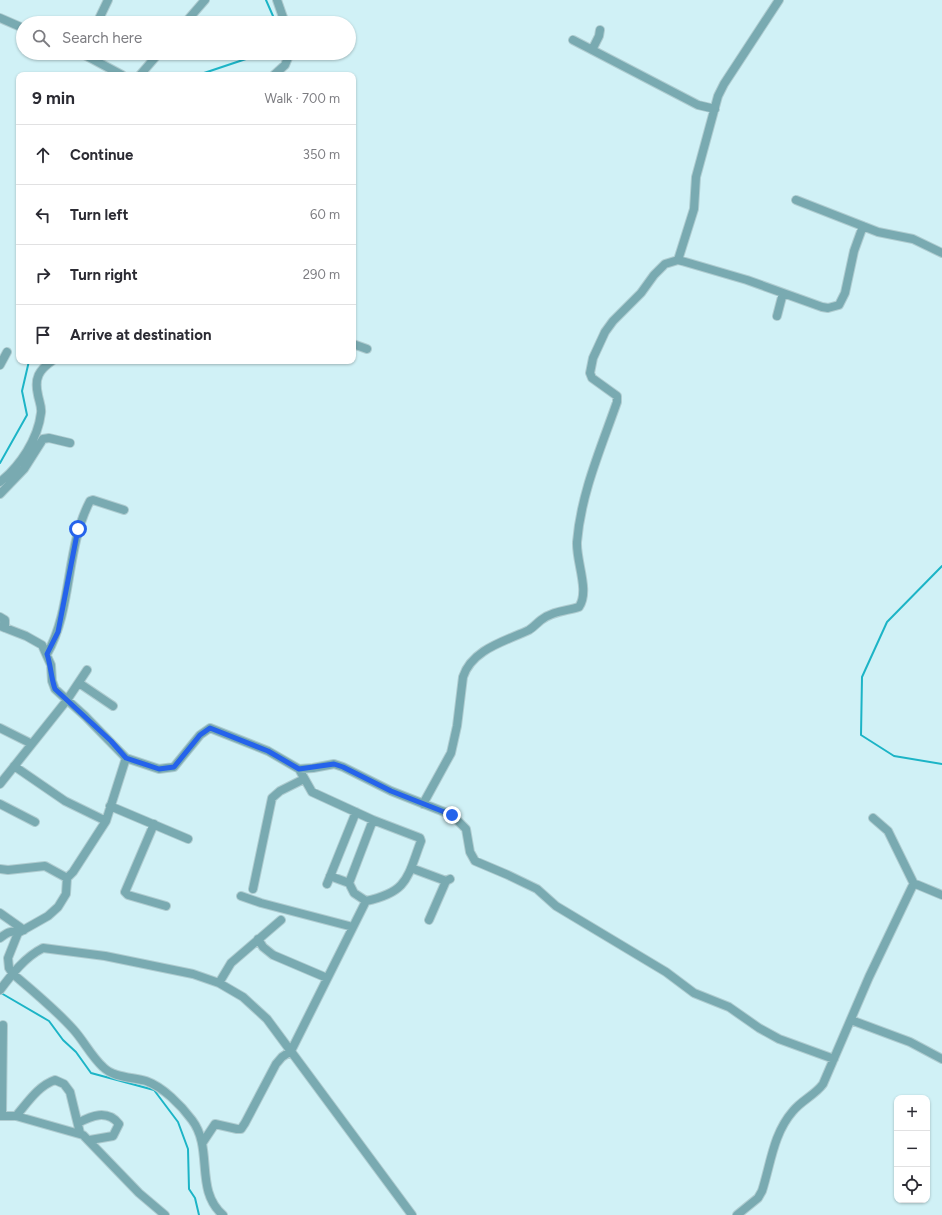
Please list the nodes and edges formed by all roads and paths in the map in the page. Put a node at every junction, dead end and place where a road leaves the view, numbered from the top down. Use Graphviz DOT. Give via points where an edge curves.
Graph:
graph roads {
  1 [pos="108,0"];
  2 [pos="205,0"];
  3 [pos="277,0"];
  4 [pos="779,0"];
  5 [pos="100,16"];
  6 [pos="191,16"];
  7 [pos="283,16"];
  8 [pos="0,18"];
  9 [pos="16,25"];
  10 [pos="600,30"];
  11 [pos="573,40"];
  12 [pos="592,50"];
  13 [pos="95,60"];
  14 [pos="153,60"];
  15 [pos="286,60"];
  16 [pos="117,72"];
  17 [pos="143,72"];
  18 [pos="277,72"];
  19 [pos="714,109"];
  20 [pos="796,200"];
  21 [pos="863,226"];
  22 [pos="942,253"];
  23 [pos="678,260"];
  24 [pos="783,293"];
  25 [pos="777,316"];
  26 [pos="356,345"];
  27 [pos="367,349"];
  28 [pos="7,352"];
  29 [pos="48,364"];
  30 [pos="0,365"];
  31 [pos="70,443"];
  32 [pos="0,482"];
  33 [pos="0,494"];
  34 [pos="124,510"];
  35 [pos="0,617"];
  36 [pos="3,627"];
  37 [pos="47,654"];
  38 [pos="87,670"];
  39 [pos="79,683"];
  40 [pos="67,700"];
  41 [pos="113,706"];
  42 [pos="0,728"];
  43 [pos="32,744"];
  44 [pos="126,758"];
  45 [pos="14,766"];
  46 [pos="299,769"];
  47 [pos="304,779"];
  48 [pos="0,784"];
  49 [pos="0,804"];
  50 [pos="423,804"];
  51 [pos="110,806"];
  52 [pos="356,812"];
  53 [pos="873,818"];
  54 [pos="373,820"];
  55 [pos="106,821"];
  56 [pos="35,822"];
  57 [pos="154,824"];
  58 [pos="188,839"];
  59 [pos="411,868"];
  60 [pos="0,869"];
  61 [pos="67,878"];
  62 [pos="349,884"];
  63 [pos="914,884"];
  64 [pos="254,889"];
  65 [pos="942,894"];
  66 [pos="241,896"];
  67 [pos="366,901"];
  68 [pos="166,906"];
  69 [pos="0,913"];
  70 [pos="281,920"];
  71 [pos="429,920"];
  72 [pos="353,927"];
  73 [pos="21,932"];
  74 [pos="0,938"];
  75 [pos="258,939"];
  76 [pos="12,974"];
  77 [pos="327,978"];
  78 [pos="219,983"];
  79 [pos="0,990"];
  80 [pos="851,1020"];
  81 [pos="3,1025"];
  82 [pos="291,1051"];
  83 [pos="834,1059"];
  84 [pos="942,1059"];
  85 [pos="1,1116"];
  86 [pos="16,1116"];
  87 [pos="78,1123"];
  88 [pos="80,1133"];
  89 [pos="90,1140"];
  90 [pos="203,1142"];
  91 [pos="164,1215"];
  92 [pos="223,1215"];
  93 [pos="412,1215"];
  94 [pos="737,1215"];
  1 -- 5 [label="street"];
  2 -- 6 [label="street"];
  3 -- 7 [label="street"];
  4 -- 19 [label="street" via="724,84"];
  8 -- 9 [label="street"];
  10 -- 12 [label="street"];
  11 -- 12 [label="street"];
  12 -- 19 [label="street" via="698,105"];
  13 -- 16 [label="street"];
  14 -- 17 [label="street"];
  15 -- 18 [label="street"];
  19 -- 23 [label="street" via="696,177 694,209"];
  20 -- 21 [label="street"];
  21 -- 22 [label="street" via="890,236 913,239"];
  21 -- 24 [label="street" via="854,251 845,293 839,305 822,307"];
  23 -- 24 [label="street" via="742,278"];
  23 -- 50 [label="street" via="659,268 641,293 614,321 590,366 592,378 617,396 617,402 593,467 581,514 577,556 583,601 579,607 558,611 533,628 502,642 472,660 463,677 451,753"];
  24 -- 25 [label="street"];
  26 -- 27 [label="street"];
  28 -- 30 [label="street"];
  29 -- 32 [label="street" via="41,369 36,384 42,410 35,434 16,469"];
  31 -- 33 [label="street" via="43,439 24,469"];
  34 -- 37 [label="street" via="93,500 88,504 75,539 56,639"];
  35 -- 36 [label="street" via="5,620"];
  36 -- 37 [label="street" via="35,640 42,645"];
  37 -- 40 [label="street" via="55,689"];
  38 -- 39 [label="street"];
  39 -- 40 [label="street"];
  39 -- 41 [label="street"];
  40 -- 43 [label="street"];
  40 -- 44 [label="street"];
  42 -- 43 [label="street"];
  43 -- 45 [label="street"];
  44 -- 46 [label="street" via="159,769 174,767 200,735 210,728 268,751"];
  44 -- 51 [label="street"];
  45 -- 48 [label="street"];
  45 -- 55 [label="street" via="65,801"];
  46 -- 47 [label="street"];
  46 -- 50 [label="street" via="338,765"];
  47 -- 52 [label="street" via="312,792"];
  47 -- 64 [label="street" via="272,798"];
  49 -- 56 [label="street"];
  50 -- 83 [label="street" via="452,815 464,824 470,852 475,861 537,889 556,906 666,972 694,993 729,1007 779,1039"];
  51 -- 55 [label="street"];
  51 -- 57 [label="street"];
  52 -- 54 [label="street"];
  52 -- 62 [label="street" via="329,880"];
  53 -- 63 [label="street" via="888,831"];
  54 -- 59 [label="street" via="420,838 422,841"];
  54 -- 62 [label="street"];
  55 -- 61 [label="street"];
  57 -- 58 [label="street"];
  57 -- 68 [label="street" via="125,892"];
  59 -- 67 [label="street" via="405,882 397,890 381,898"];
  59 -- 71 [label="street" via="448,880"];
  60 -- 61 [label="street" via="45,866"];
  61 -- 73 [label="street" via="66,894 58,907"];
  62 -- 67 [label="street" via="354,892"];
  63 -- 65 [label="street"];
  63 -- 80 [label="street" via="868,977"];
  66 -- 72 [label="street"];
  67 -- 72 [label="street"];
  69 -- 73 [label="street"];
  70 -- 75 [label="street"];
  72 -- 77 [label="street"];
  73 -- 74 [label="street" via="12,931"];
  73 -- 76 [label="street" via="8,958"];
  75 -- 77 [label="street" via="272,955"];
  75 -- 78 [label="street" via="231,963"];
  76 -- 78 [label="street" via="34,952 43,948 164,967"];
  76 -- 79 [label="street"];
  76 -- 90 [label="street" via="74,1029 104,1068 113,1074 151,1083 170,1098 194,1122"];
  77 -- 82 [label="street"];
  78 -- 82 [label="street" via="257,1007"];
  80 -- 83 [label="street"];
  80 -- 84 [label="street" via="910,1042"];
  81 -- 85 [label="street"];
  82 -- 90 [label="street" via="276,1064 241,1129 215,1124"];
  82 -- 93 [label="street"];
  83 -- 94 [label="street" via="819,1091 795,1108 777,1136 758,1198"];
  85 -- 86 [label="street"];
  86 -- 87 [label="street" via="37,1091 56,1080 64,1084 70,1092"];
  86 -- 88 [label="street"];
  87 -- 88 [label="street"];
  87 -- 89 [label="street" via="94,1115 101,1115 119,1124 113,1136"];
  88 -- 89 [label="street"];
  89 -- 91 [label="street" via="139,1193"];
  90 -- 92 [label="street" via="207,1190"];
}
